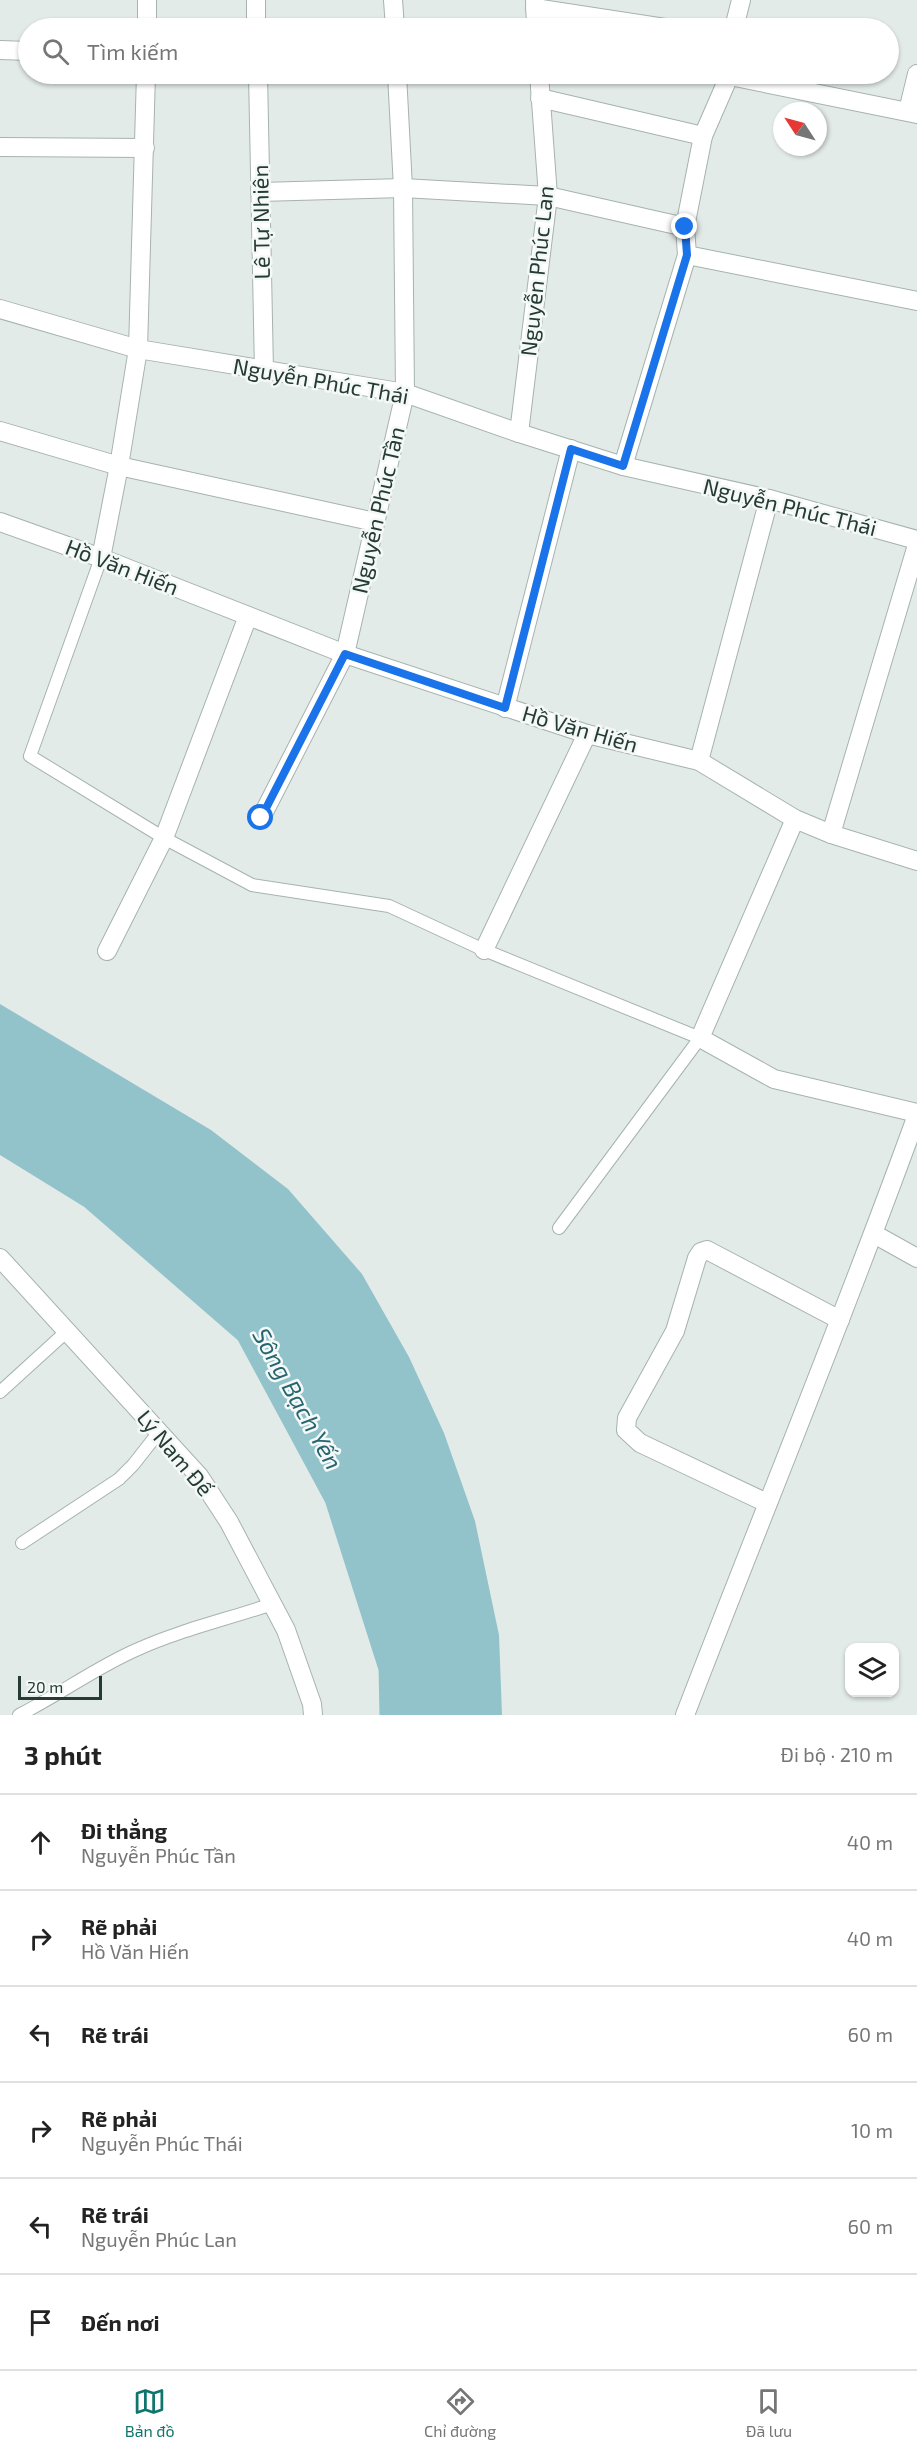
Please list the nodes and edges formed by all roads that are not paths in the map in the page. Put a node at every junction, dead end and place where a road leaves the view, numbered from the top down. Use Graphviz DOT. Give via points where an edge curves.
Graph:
graph roads {
  1 [pos="147,0"];
  2 [pos="256,0"];
  3 [pos="393,0"];
  4 [pos="741,0"];
  5 [pos="535,4"];
  6 [pos="147,18"];
  7 [pos="256,18"];
  8 [pos="394,18"];
  9 [pos="611,18"];
  10 [pos="736,18"];
  11 [pos="0,50"];
  12 [pos="18,51"];
  13 [pos="917,74"];
  14 [pos="146,84"];
  15 [pos="258,84"];
  16 [pos="398,84"];
  17 [pos="539,84"];
  18 [pos="726,84"];
  19 [pos="774,84"];
  20 [pos="540,98"];
  21 [pos="912,112"];
  22 [pos="703,135"];
  23 [pos="0,147"];
  24 [pos="145,148"];
  25 [pos="403,188"];
  26 [pos="260,192"];
  27 [pos="548,196"];
  28 [pos="685,227"];
  29 [pos="687,255"];
  30 [pos="917,301"];
  31 [pos="0,309"];
  32 [pos="138,349"];
  33 [pos="264,371"];
  34 [pos="405,393"];
  35 [pos="0,431"];
  36 [pos="519,433"];
  37 [pos="571,449"];
  38 [pos="119,466"];
  39 [pos="623,466"];
  40 [pos="769,499"];
  41 [pos="0,522"];
  42 [pos="375,522"];
  43 [pos="917,543"];
  44 [pos="101,558"];
  45 [pos="248,616"];
  46 [pos="345,654"];
  47 [pos="505,708"];
  48 [pos="587,734"];
  49 [pos="699,761"];
  50 [pos="261,818"];
  51 [pos="795,819"];
  52 [pos="831,834"];
  53 [pos="164,838"];
  54 [pos="917,861"];
  55 [pos="484,950"];
  56 [pos="107,951"];
  57 [pos="700,1038"];
  58 [pos="917,1114"];
  59 [pos="559,1228"];
  60 [pos="874,1234"];
  61 [pos="0,1258"];
  62 [pos="917,1258"];
  63 [pos="840,1320"];
  64 [pos="66,1332"];
  65 [pos="0,1392"];
  66 [pos="159,1432"];
  67 [pos="766,1503"];
  68 [pos="22,1543"];
  69 [pos="272,1604"];
  70 [pos="19,1715"];
  71 [pos="313,1715"];
  72 [pos="685,1715"];
  1 -- 6 [label="street"];
  2 -- 7 [label="street"];
  3 -- 8 [label="street"];
  4 -- 10 [label="street"];
  5 -- 9 [label="street"];
  11 -- 12 [label="street"];
  13 -- 21 [label="street"];
  14 -- 24 [label="street"];
  15 -- 26 [label="street, Lê Tự Nhiên"];
  16 -- 25 [label="street, Nguyễn Phúc Tần"];
  17 -- 20 [label="street, Nguyễn Phúc Lan"];
  18 -- 22 [label="street"];
  19 -- 21 [label="street"];
  20 -- 22 [label="street"];
  20 -- 27 [label="street, Nguyễn Phúc Lan"];
  22 -- 28 [label="street"];
  23 -- 24 [label="street"];
  24 -- 32 [label="street"];
  25 -- 26 [label="street"];
  25 -- 27 [label="street"];
  25 -- 34 [label="street, Nguyễn Phúc Tần"];
  26 -- 33 [label="street, Lê Tự Nhiên"];
  27 -- 28 [label="street"];
  27 -- 36 [label="street, Nguyễn Phúc Lan"];
  28 -- 29 [label="street"];
  29 -- 30 [label="street"];
  29 -- 39 [label="street"];
  31 -- 32 [label="street, Nguyễn Phúc Thái"];
  32 -- 33 [label="street, Nguyễn Phúc Thái"];
  32 -- 38 [label="street"];
  33 -- 34 [label="street, Nguyễn Phúc Thái"];
  34 -- 36 [label="street, Nguyễn Phúc Thái"];
  34 -- 42 [label="street, Nguyễn Phúc Tần"];
  35 -- 38 [label="street"];
  36 -- 37 [label="street, Nguyễn Phúc Thái"];
  37 -- 39 [label="street, Nguyễn Phúc Thái"];
  37 -- 47 [label="street"];
  38 -- 42 [label="street"];
  38 -- 44 [label="street"];
  39 -- 40 [label="street, Nguyễn Phúc Thái"];
  40 -- 43 [label="street, Nguyễn Phúc Thái"];
  40 -- 49 [label="street"];
  41 -- 44 [label="street, Hồ Văn Hiến"];
  42 -- 46 [label="street, Nguyễn Phúc Tần"];
  43 -- 52 [label="street"];
  44 -- 45 [label="street, Hồ Văn Hiến"];
  44 -- 53 [label="lane" via="30,756"];
  45 -- 46 [label="street, Hồ Văn Hiến"];
  45 -- 53 [label="street"];
  46 -- 47 [label="street, Hồ Văn Hiến"];
  46 -- 50 [label="street, Nguyễn Phúc Tần"];
  47 -- 48 [label="street, Hồ Văn Hiến"];
  48 -- 49 [label="street, Hồ Văn Hiến"];
  48 -- 55 [label="street"];
  49 -- 51 [label="street, Hồ Văn Hiến"];
  51 -- 52 [label="street, Hồ Văn Hiến"];
  51 -- 57 [label="street"];
  52 -- 54 [label="street, Hồ Văn Hiến"];
  53 -- 55 [label="lane" via="252,885 389,906"];
  53 -- 56 [label="street"];
  55 -- 57 [label="lane"];
  57 -- 58 [label="street" via="774,1079"];
  57 -- 59 [label="lane"];
  58 -- 60 [label="street"];
  60 -- 62 [label="street"];
  60 -- 63 [label="street"];
  61 -- 64 [label="street, Lý Nam Đế"];
  63 -- 67 [label="street"];
  63 -- 67 [label="street" via="707,1250 701,1252 675,1331 627,1418 626,1430 640,1443"];
  64 -- 65 [label="lane"];
  64 -- 66 [label="street, Lý Nam Đế"];
  66 -- 68 [label="lane" via="119,1479"];
  66 -- 69 [label="street, Lý Nam Đế" via="199,1476 229,1522"];
  67 -- 72 [label="street"];
  69 -- 70 [label="lane" via="139,1648 97,1668 55,1697"];
  69 -- 71 [label="street, Lý Nam Đế" via="286,1630"];
}
